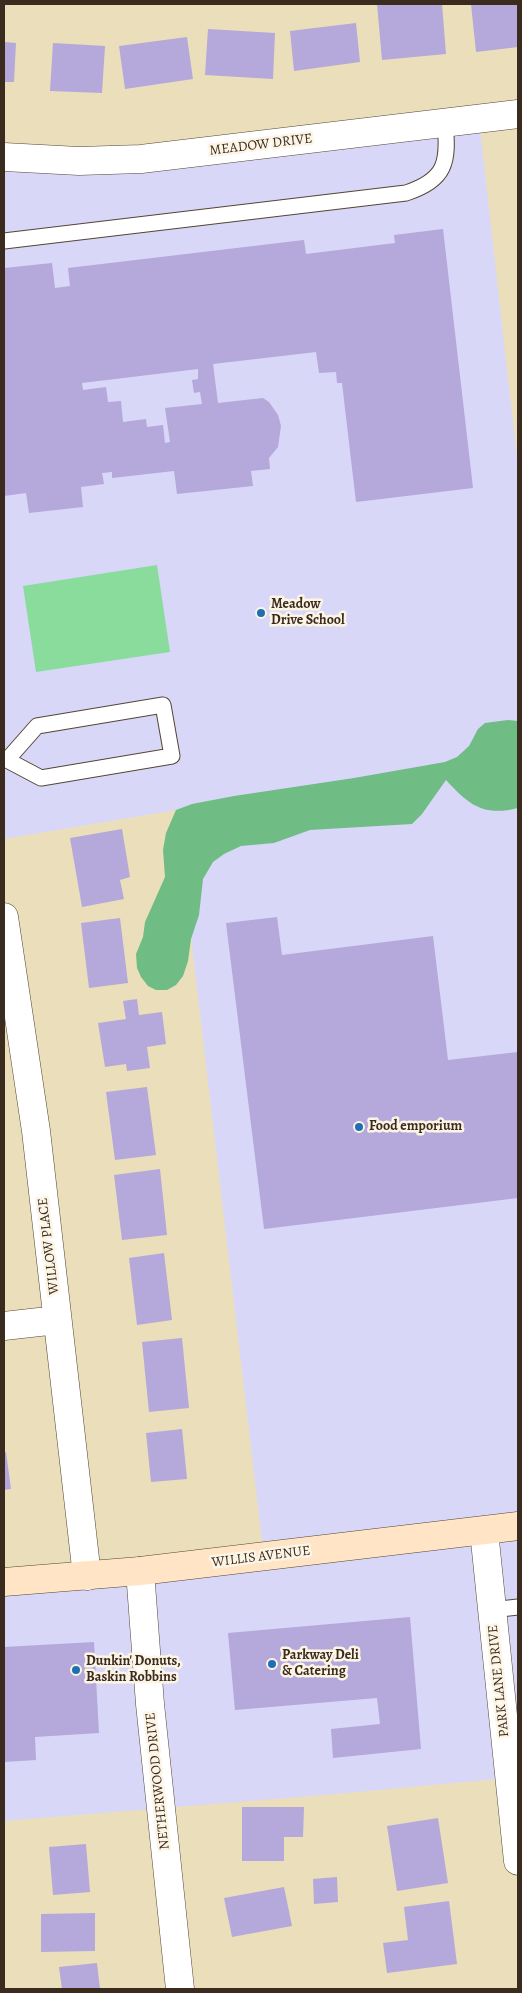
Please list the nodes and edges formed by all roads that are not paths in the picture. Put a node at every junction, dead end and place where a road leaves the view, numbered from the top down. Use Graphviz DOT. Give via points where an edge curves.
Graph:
graph roads {
  1 [pos="518,114"];
  2 [pos="445,123"];
  3 [pos="4,157"];
  4 [pos="4,241"];
  5 [pos="5,760"];
  6 [pos="4,917"];
  7 [pos="58,1320"];
  8 [pos="4,1326"];
  9 [pos="518,1526"];
  10 [pos="484,1531"];
  11 [pos="140,1571"];
  12 [pos="87,1576"];
  13 [pos="4,1582"];
  14 [pos="518,1607"];
  15 [pos="491,1610"];
  16 [pos="518,1861"];
  17 [pos="180,1989"];
  1 -- 2 [label="street, MEADOW DRIVE"];
  2 -- 3 [label="street, MEADOW DRIVE" via="141,159 79,162"];
  2 -- 4 [label="lane" via="444,165 430,183 406,193"];
  5 -- 5 [label="lane" via="41,778 172,756 164,705 37,726"];
  6 -- 7 [label="street, WILLOW PLACE" via="36,1131"];
  7 -- 8 [label="street"];
  7 -- 12 [label="street, WILLOW PLACE"];
  9 -- 10 [label="main road, WILLIS AVENUE"];
  10 -- 11 [label="main road, WILLIS AVENUE"];
  10 -- 15 [label="street, PARK LANE DRIVE"];
  11 -- 12 [label="main road, WILLIS AVENUE"];
  11 -- 17 [label="street, NETHERWOOD DRIVE" via="150,1704"];
  12 -- 13 [label="main road, WILLIS AVENUE"];
  14 -- 15 [label="lane"];
  15 -- 16 [label="street, PARK LANE DRIVE"];
}
